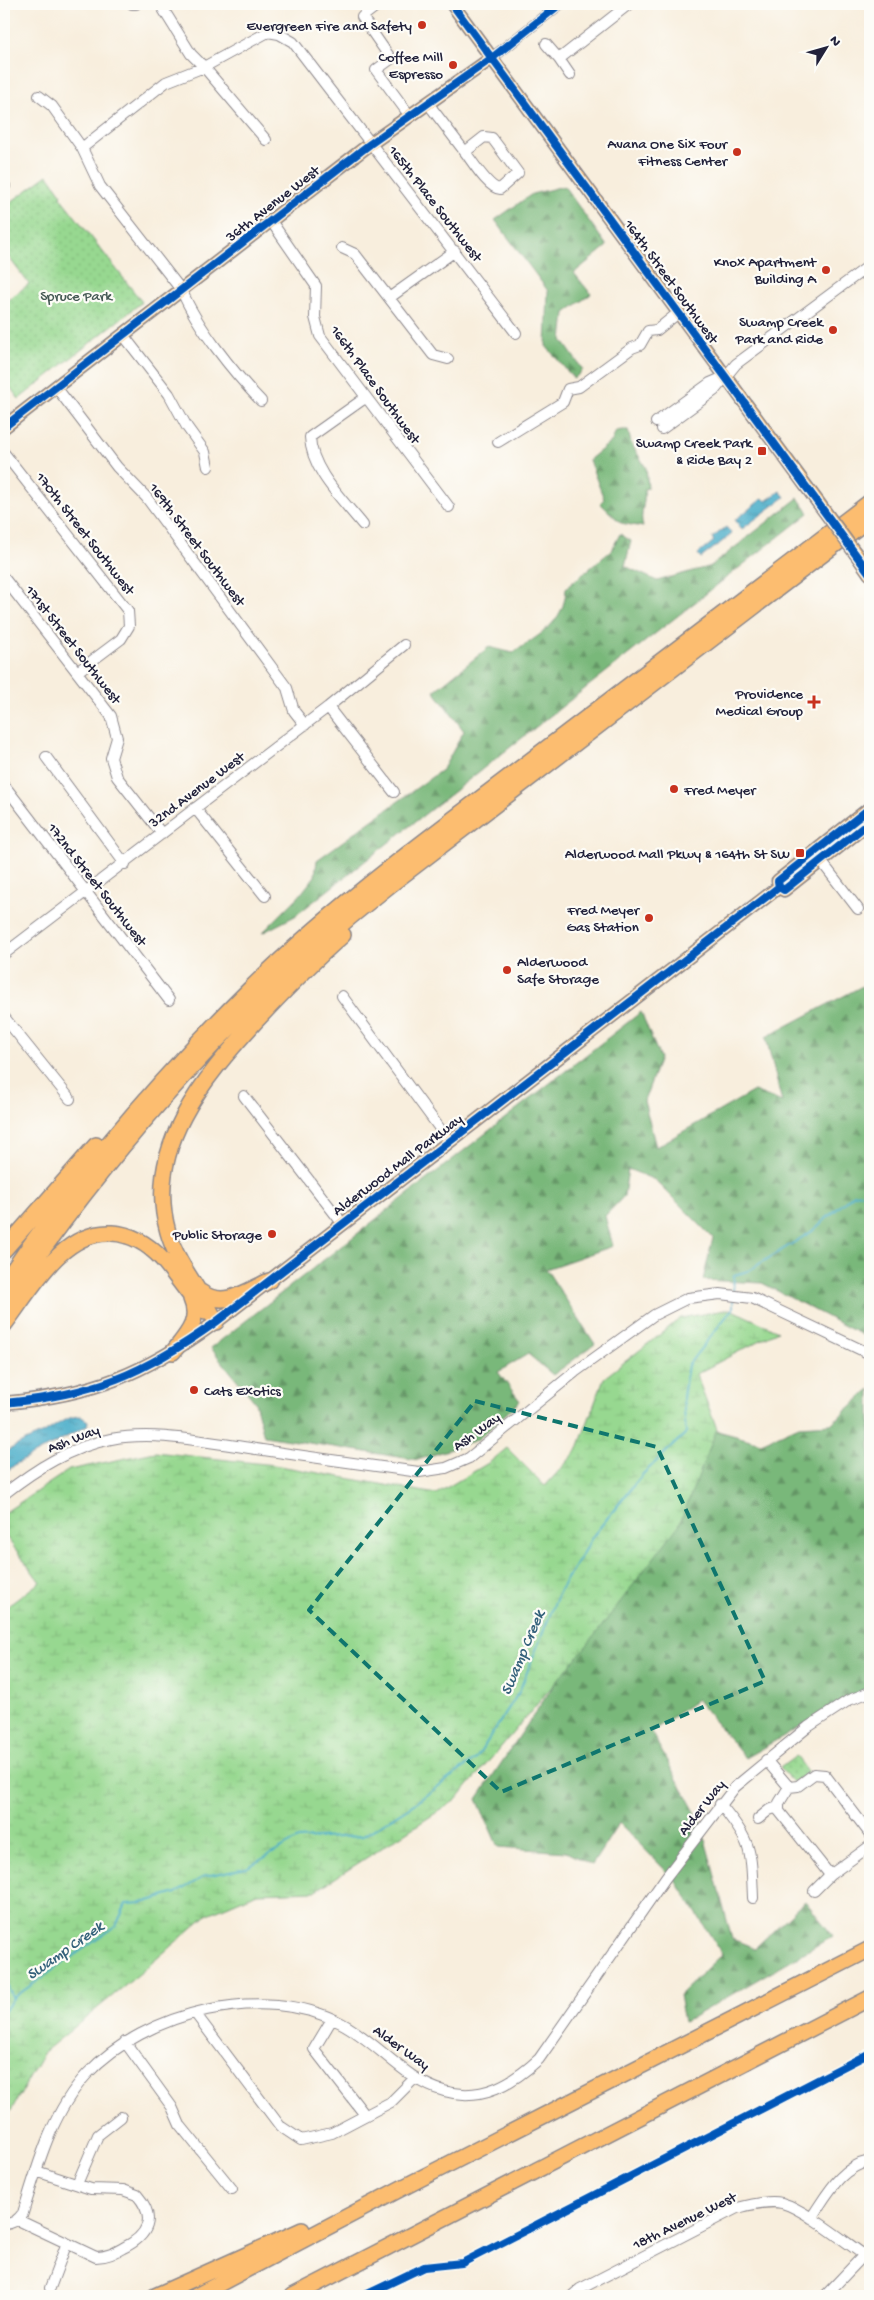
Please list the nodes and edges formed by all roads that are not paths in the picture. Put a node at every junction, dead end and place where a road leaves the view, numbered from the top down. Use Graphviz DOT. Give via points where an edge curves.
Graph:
graph roads {
  1 [pos="132,4"];
  2 [pos="136,4"];
  3 [pos="160,4"];
  4 [pos="379,4"];
  5 [pos="452,4"];
  6 [pos="560,4"];
  7 [pos="629,4"];
  8 [pos="546,44"];
  9 [pos="492,58"];
  10 [pos="559,59"];
  11 [pos="204,67"];
  12 [pos="570,75"];
  13 [pos="39,96"];
  14 [pos="428,103"];
  15 [pos="410,116"];
  16 [pos="266,140"];
  17 [pos="370,144"];
  18 [pos="82,148"];
  19 [pos="465,152"];
  20 [pos="271,221"];
  21 [pos="342,248"];
  22 [pos="455,251"];
  23 [pos="870,265"];
  24 [pos="182,291"];
  25 [pos="390,298"];
  26 [pos="678,313"];
  27 [pos="516,333"];
  28 [pos="124,336"];
  29 [pos="448,359"];
  30 [pos="725,377"];
  31 [pos="56,387"];
  32 [pos="365,398"];
  33 [pos="261,401"];
  34 [pos="659,426"];
  35 [pos="4,427"];
  36 [pos="498,442"];
  37 [pos="4,453"];
  38 [pos="208,467"];
  39 [pos="870,502"];
  40 [pos="449,506"];
  41 [pos="870,518"];
  42 [pos="363,525"];
  43 [pos="870,574"];
  44 [pos="4,578"];
  45 [pos="404,645"];
  46 [pos="77,672"];
  47 [pos="328,707"];
  48 [pos="305,725"];
  49 [pos="46,758"];
  50 [pos="4,785"];
  51 [pos="394,792"];
  52 [pos="195,808"];
  53 [pos="870,808"];
  54 [pos="870,822"];
  55 [pos="162,834"];
  56 [pos="440,847"];
  57 [pos="821,861"];
  58 [pos="125,864"];
  59 [pos="779,887"];
  60 [pos="85,893"];
  61 [pos="265,896"];
  62 [pos="858,909"];
  63 [pos="4,954"];
  64 [pos="342,996"];
  65 [pos="169,1000"];
  66 [pos="4,1017"];
  67 [pos="200,1041"];
  68 [pos="244,1096"];
  69 [pos="70,1099"];
  70 [pos="449,1141"];
  71 [pos="342,1223"];
  72 [pos="4,1250"];
  73 [pos="269,1280"];
  74 [pos="4,1283"];
  75 [pos="195,1294"];
  76 [pos="4,1304"];
  77 [pos="216,1322"];
  78 [pos="4,1325"];
  79 [pos="173,1352"];
  80 [pos="870,1354"];
  81 [pos="4,1403"];
  82 [pos="4,1494"];
  83 [pos="870,1692"];
  84 [pos="766,1760"];
  85 [pos="789,1787"];
  86 [pos="720,1804"];
  87 [pos="778,1807"];
  88 [pos="758,1819"];
  89 [pos="870,1834"];
  90 [pos="870,1846"];
  91 [pos="830,1875"];
  92 [pos="814,1891"];
  93 [pos="752,1898"];
  94 [pos="870,1949"];
  95 [pos="870,1998"];
  96 [pos="195,2013"];
  97 [pos="332,2019"];
  98 [pos="124,2042"];
  99 [pos="415,2078"];
  100 [pos="365,2115"];
  101 [pos="121,2117"];
  102 [pos="870,2161"];
  103 [pos="36,2171"];
  104 [pos="77,2184"];
  105 [pos="232,2189"];
  106 [pos="400,2189"];
  107 [pos="811,2218"];
  108 [pos="18,2220"];
  109 [pos="4,2224"];
  110 [pos="66,2245"];
  111 [pos="867,2254"];
  112 [pos="50,2288"];
  113 [pos="155,2296"];
  114 [pos="196,2296"];
  115 [pos="294,2296"];
  116 [pos="572,2296"];
  117 [pos="825,2296"];
  1 -- 2 [label="street"];
  3 -- 11 [label="street" via="191,54"];
  4 -- 15 [label="street" via="362,17 391,59 376,70"];
  5 -- 9 [label="main road, 164th Street Southwest"];
  6 -- 9 [label="street, 36th Avenue West"];
  7 -- 10 [label="street"];
  8 -- 10 [label="street"];
  9 -- 14 [label="main road, 36th Avenue West"];
  9 -- 26 [label="main road, 164th Street Southwest"];
  10 -- 12 [label="street"];
  11 -- 16 [label="street"];
  11 -- 17 [label="street, 165th Place Southwest" via="268,32 279,34 293,42"];
  11 -- 18 [label="street" via="166,82"];
  13 -- 18 [label="street" via="52,106"];
  14 -- 15 [label="main road, 36th Avenue West"];
  14 -- 19 [label="street"];
  15 -- 17 [label="main road, 36th Avenue West"];
  17 -- 20 [label="main road, 36th Avenue West"];
  17 -- 22 [label="street, 165th Place Southwest"];
  18 -- 24 [label="street" via="100,186"];
  19 -- 19 [label="street" via="496,189 518,173 492,138 484,137"];
  20 -- 24 [label="main road, 36th Avenue West"];
  20 -- 32 [label="street, 166th Place Southwest" via="316,286 315,317 320,336"];
  21 -- 25 [label="street" via="355,254"];
  22 -- 25 [label="street"];
  22 -- 27 [label="street, 165th Place Southwest"];
  23 -- 30 [label="street" via="736,364"];
  24 -- 28 [label="main road, 36th Avenue West"];
  24 -- 33 [label="street" via="189,309"];
  25 -- 29 [label="street" via="434,355"];
  26 -- 30 [label="main road, 164th Street Southwest"];
  26 -- 36 [label="street" via="657,330 648,331 640,345 579,387 568,389 563,402"];
  28 -- 31 [label="main road, 36th Avenue West"];
  28 -- 38 [label="street" via="169,394 205,452"];
  30 -- 34 [label="street" via="710,383"];
  30 -- 43 [label="main road, 164th Street Southwest, bridge"];
  31 -- 35 [label="main road, 36th Avenue West"];
  31 -- 48 [label="street, 169th Street Southwest" via="117,467 146,497 287,688 294,711"];
  32 -- 40 [label="street, 166th Place Southwest"];
  32 -- 42 [label="street" via="310,437 310,451 331,486"];
  37 -- 46 [label="street, 170th Street Southwest" via="128,611 129,626 121,639"];
  39 -- 67 [label="highway" via="389,868 250,988"];
  41 -- 56 [label="highway"];
  44 -- 46 [label="street, 171st Street Southwest"];
  45 -- 47 [label="street, 32nd Avenue West"];
  46 -- 55 [label="street, 171st Street Southwest" via="111,716 117,738 111,758 117,777"];
  47 -- 48 [label="street, 32nd Avenue West"];
  47 -- 51 [label="street"];
  48 -- 52 [label="street, 32nd Avenue West"];
  49 -- 58 [label="street"];
  50 -- 60 [label="street, 172nd Street Southwest"];
  52 -- 55 [label="street, 32nd Avenue West"];
  52 -- 61 [label="street"];
  53 -- 59 [label="main road, Alderwood Mall Parkway" via="778,881"];
  54 -- 57 [label="main road, Alderwood Mall Parkway"];
  55 -- 58 [label="street, 32nd Avenue West"];
  56 -- 75 [label="highway" via="287,988 234,1045 183,1114 166,1162 163,1206 167,1231"];
  56 -- 76 [label="highway" via="315,946 221,1034 123,1145"];
  57 -- 59 [label="main road, Alderwood Mall Parkway" via="784,890"];
  57 -- 62 [label="street"];
  58 -- 60 [label="street, 32nd Avenue West"];
  59 -- 70 [label="main road, Alderwood Mall Parkway"];
  60 -- 63 [label="street, 32nd Avenue West"];
  60 -- 65 [label="street, 172nd Street Southwest"];
  64 -- 70 [label="street"];
  66 -- 69 [label="street"];
  67 -- 72 [label="highway" via="188,1044 52,1192"];
  67 -- 74 [label="highway" via="110,1142"];
  68 -- 71 [label="street"];
  70 -- 71 [label="main road, Alderwood Mall Parkway"];
  71 -- 73 [label="main road, Alderwood Mall Parkway"];
  73 -- 75 [label="highway" via="223,1300"];
  73 -- 77 [label="main road, Alderwood Mall Parkway"];
  75 -- 77 [label="highway"];
  75 -- 78 [label="highway" via="146,1244 126,1235 103,1232 88,1235 66,1247"];
  75 -- 79 [label="highway" via="196,1318"];
  77 -- 79 [label="main road, Alderwood Mall Parkway"];
  79 -- 81 [label="main road, Alderwood Mall Parkway" via="104,1385 69,1395"];
  80 -- 82 [label="street, Ash Way" via="752,1298 733,1294 688,1298 654,1315 575,1372 469,1458 446,1468 419,1472 173,1438 128,1437 94,1443 62,1456"];
  83 -- 84 [label="street, Alder Way" via="850,1700 808,1727"];
  84 -- 85 [label="street"];
  84 -- 86 [label="street, Alder Way"];
  85 -- 87 [label="street"];
  85 -- 89 [label="street" via="798,1786 814,1774 825,1775"];
  86 -- 93 [label="street" via="743,1832 751,1853"];
  86 -- 99 [label="street, Alder Way" via="539,2059 519,2078 492,2091 468,2094 445,2092"];
  87 -- 88 [label="street"];
  87 -- 91 [label="street"];
  90 -- 91 [label="street"];
  91 -- 92 [label="street"];
  94 -- 106 [label="highway"];
  95 -- 115 [label="highway"];
  96 -- 97 [label="street, Alder Way" via="234,2004 270,2003 309,2010"];
  96 -- 98 [label="street, Alder Way" via="158,2025"];
  96 -- 100 [label="street" via="280,2126 301,2140 332,2133"];
  97 -- 99 [label="street, Alder Way" via="377,2047"];
  97 -- 100 [label="street" via="314,2049"];
  98 -- 103 [label="street, Alder Way" via="87,2074 64,2106 51,2129"];
  98 -- 105 [label="street" via="172,2107 180,2125"];
  99 -- 100 [label="street" via="391,2102"];
  101 -- 104 [label="street" via="98,2135"];
  102 -- 107 [label="street" via="859,2163 839,2176"];
  103 -- 104 [label="street"];
  103 -- 108 [label="street, Alder Way"];
  104 -- 110 [label="street" via="104,2191 130,2192 141,2200 147,2212 148,2225 141,2237 109,2256 96,2257"];
  106 -- 113 [label="highway"];
  106 -- 114 [label="highway"];
  107 -- 111 [label="street, 18th Avenue West"];
  107 -- 116 [label="street, 18th Avenue West" via="782,2203 759,2203 737,2208"];
  108 -- 109 [label="street"];
  108 -- 110 [label="street"];
  110 -- 112 [label="street"];
  111 -- 117 [label="street"];
}
